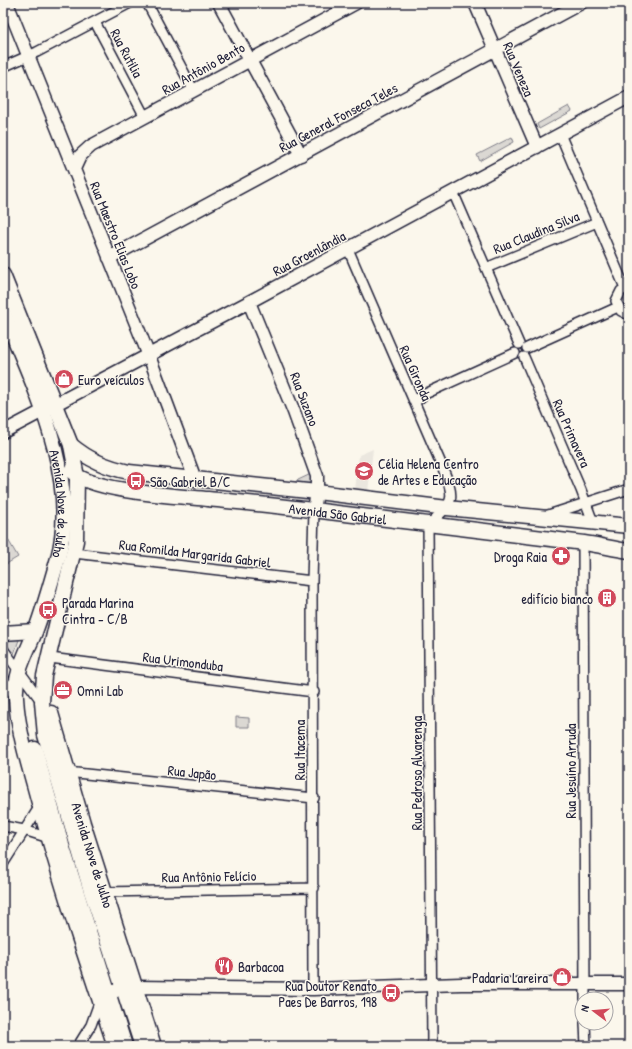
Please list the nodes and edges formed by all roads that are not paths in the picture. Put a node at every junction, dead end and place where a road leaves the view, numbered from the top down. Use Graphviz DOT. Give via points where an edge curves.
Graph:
graph roads {
  1 [pos="7,3"];
  2 [pos="130,3"];
  3 [pos="147,3"];
  4 [pos="219,3"];
  5 [pos="356,3"];
  6 [pos="475,3"];
  7 [pos="581,3"];
  8 [pos="95,22"];
  9 [pos="494,50"];
  10 [pos="28,56"];
  11 [pos="250,60"];
  12 [pos="3,67"];
  13 [pos="194,91"];
  14 [pos="629,97"];
  15 [pos="145,117"];
  16 [pos="560,134"];
  17 [pos="537,147"];
  18 [pos="301,155"];
  19 [pos="74,169"];
  20 [pos="453,192"];
  21 [pos="597,222"];
  22 [pos="348,249"];
  23 [pos="109,258"];
  24 [pos="486,268"];
  25 [pos="3,275"];
  26 [pos="627,288"];
  27 [pos="249,302"];
  28 [pos="618,307"];
  29 [pos="3,311"];
  30 [pos="629,315"];
  31 [pos="521,351"];
  32 [pos="149,356"];
  33 [pos="414,402"];
  34 [pos="56,405"];
  35 [pos="42,412"];
  36 [pos="3,432"];
  37 [pos="71,445"];
  38 [pos="56,456"];
  39 [pos="77,477"];
  40 [pos="196,479"];
  41 [pos="96,483"];
  42 [pos="629,489"];
  43 [pos="317,492"];
  44 [pos="586,502"];
  45 [pos="78,507"];
  46 [pos="446,508"];
  47 [pos="314,510"];
  48 [pos="538,518"];
  49 [pos="554,520"];
  50 [pos="593,522"];
  51 [pos="428,525"];
  52 [pos="629,526"];
  53 [pos="629,533"];
  54 [pos="585,543"];
  55 [pos="629,544"];
  56 [pos="629,551"];
  57 [pos="74,554"];
  58 [pos="312,581"];
  59 [pos="35,631"];
  60 [pos="3,633"];
  61 [pos="3,649"];
  62 [pos="49,659"];
  63 [pos="19,670"];
  64 [pos="3,678"];
  65 [pos="314,692"];
  66 [pos="16,699"];
  67 [pos="42,702"];
  68 [pos="67,772"];
  69 [pos="314,798"];
  70 [pos="40,806"];
  71 [pos="3,826"];
  72 [pos="24,830"];
  73 [pos="49,838"];
  74 [pos="3,864"];
  75 [pos="314,888"];
  76 [pos="104,892"];
  77 [pos="584,983"];
  78 [pos="629,984"];
  79 [pos="431,985"];
  80 [pos="130,988"];
  81 [pos="313,989"];
  82 [pos="584,991"];
  83 [pos="104,998"];
  84 [pos="105,1017"];
  85 [pos="91,1025"];
  86 [pos="585,1031"];
  87 [pos="78,1046"];
  88 [pos="115,1046"];
  89 [pos="125,1046"];
  90 [pos="142,1046"];
  91 [pos="154,1046"];
  92 [pos="432,1046"];
  93 [pos="586,1046"];
  1 -- 10 [label="street, Rua Maestro Elias Lobo"];
  2 -- 8 [label="street"];
  3 -- 13 [label="street"];
  4 -- 11 [label="street"];
  5 -- 11 [label="street, Rua Antônio Bento"];
  6 -- 9 [label="street, Rua Veneza"];
  7 -- 9 [label="street, Rua General Fonseca Teles"];
  8 -- 10 [label="street"];
  8 -- 15 [label="street, Rua Rutilia"];
  9 -- 17 [label="street, Rua Veneza"];
  9 -- 18 [label="street, Rua General Fonseca Teles"];
  10 -- 12 [label="street"];
  10 -- 19 [label="street, Rua Maestro Elias Lobo"];
  11 -- 13 [label="street, Rua Antônio Bento"];
  11 -- 18 [label="street"];
  13 -- 15 [label="street, Rua Antônio Bento"];
  14 -- 16 [label="street, Rua Groenlândia"];
  15 -- 19 [label="street, Rua Antônio Bento" via="91,146 80,156"];
  16 -- 17 [label="street, Rua Groenlândia"];
  16 -- 21 [label="street"];
  17 -- 20 [label="street, Rua Groenlândia"];
  18 -- 23 [label="street, Rua General Fonseca Teles"];
  19 -- 23 [label="street, Rua Maestro Elias Lobo"];
  20 -- 22 [label="street, Rua Groenlândia"];
  20 -- 24 [label="street, Rua Primavera"];
  21 -- 24 [label="street, Rua Claudina Silva"];
  21 -- 26 [label="street"];
  22 -- 27 [label="street, Rua Groenlândia"];
  22 -- 33 [label="street, Rua Gironda"];
  23 -- 32 [label="street, Rua Maestro Elias Lobo"];
  24 -- 31 [label="street, Rua Primavera"];
  25 -- 34 [label="main road, Avenida Nove de Julho"];
  26 -- 28 [label="street" via="617,296"];
  27 -- 32 [label="street, Rua Groenlândia"];
  27 -- 43 [label="street, Rua Suzano" via="317,476"];
  28 -- 30 [label="street"];
  28 -- 31 [label="street"];
  29 -- 35 [label="main road, Avenida Nove de Julho"];
  31 -- 33 [label="street" via="431,391"];
  31 -- 44 [label="street, Rua Primavera"];
  32 -- 34 [label="street, Rua Groenlândia"];
  32 -- 40 [label="street, Rua Maestro Elias Lobo"];
  33 -- 46 [label="street, Rua Gironda" via="450,488 452,498"];
  34 -- 35 [label="street, Rua Groenlândia"];
  34 -- 37 [label="main road, Avenida Nove de Julho"];
  35 -- 36 [label="street, Rua Groenlândia"];
  35 -- 38 [label="main road, Avenida Nove de Julho"];
  37 -- 39 [label="main road, Avenida Nove de Julho"];
  37 -- 40 [label="main road, Avenida São Gabriel" via="90,459 112,469"];
  38 -- 39 [label="main road, Avenida São Gabriel"];
  38 -- 59 [label="main road, Avenida Nove de Julho" via="63,495 63,527 58,556"];
  39 -- 41 [label="main road, Avenida São Gabriel"];
  39 -- 45 [label="main road, Avenida Nove de Julho"];
  40 -- 43 [label="main road, Avenida São Gabriel"];
  41 -- 45 [label="main road"];
  41 -- 47 [label="main road, Avenida São Gabriel" via="157,495"];
  42 -- 44 [label="street"];
  43 -- 46 [label="main road, Avenida São Gabriel"];
  43 -- 47 [label="street, Rua Suzano"];
  44 -- 48 [label="street"];
  44 -- 50 [label="street, Rua Primavera"];
  45 -- 57 [label="main road, Avenida Nove de Julho"];
  46 -- 48 [label="main road, Avenida São Gabriel"];
  46 -- 51 [label="street"];
  47 -- 51 [label="main road, Avenida São Gabriel"];
  47 -- 58 [label="street, Rua Itacema"];
  48 -- 49 [label="main road, Avenida São Gabriel"];
  49 -- 50 [label="main road, Avenida São Gabriel"];
  49 -- 53 [label="main road"];
  50 -- 52 [label="main road, Avenida São Gabriel"];
  51 -- 54 [label="main road, Avenida São Gabriel"];
  51 -- 79 [label="street, Rua Pedroso Alvarenga"];
  54 -- 55 [label="main road"];
  54 -- 56 [label="main road, Avenida São Gabriel"];
  54 -- 77 [label="street, Rua Jesuíno Arruda"];
  57 -- 58 [label="street, Rua Romilda Margarida Gabriel"];
  57 -- 62 [label="main road, Avenida Nove de Julho"];
  58 -- 65 [label="street, Rua Itacema"];
  59 -- 60 [label="main road"];
  59 -- 63 [label="main road, Avenida Nove de Julho"];
  61 -- 63 [label="street"];
  62 -- 65 [label="street, Rua Urimonduba"];
  62 -- 67 [label="main road, Avenida Nove de Julho" via="44,676"];
  62 -- 68 [label="main road, Avenida Nove de Julho" via="50,710"];
  63 -- 66 [label="main road, Avenida Nove de Julho"];
  63 -- 67 [label="street"];
  64 -- 66 [label="street"];
  65 -- 69 [label="street, Rua Itacema"];
  66 -- 70 [label="main road, Avenida Nove de Julho" via="20,730"];
  66 -- 83 [label="main road, Avenida Nove de Julho" via="27,722"];
  67 -- 80 [label="main road, Avenida Nove de Julho" via="50,755 91,891"];
  68 -- 69 [label="street, Rua Japão"];
  68 -- 76 [label="main road, Avenida Nove de Julho"];
  69 -- 75 [label="street, Rua Itacema"];
  70 -- 72 [label="street"];
  70 -- 73 [label="main road, Avenida Nove de Julho"];
  71 -- 72 [label="street"];
  72 -- 73 [label="street"];
  72 -- 74 [label="street"];
  73 -- 83 [label="main road, Avenida Nove de Julho"];
  75 -- 76 [label="street, Rua Antônio Felício"];
  75 -- 81 [label="street, Rua Itacema"];
  76 -- 80 [label="main road, Avenida Nove de Julho"];
  77 -- 78 [label="street"];
  77 -- 79 [label="street"];
  77 -- 82 [label="street, Rua Jesuíno Arruda"];
  79 -- 81 [label="street"];
  79 -- 92 [label="street, Rua Pedroso Alvarenga"];
  80 -- 81 [label="street"];
  80 -- 83 [label="street" via="118,989"];
  80 -- 90 [label="main road, Avenida Nove de Julho"];
  80 -- 91 [label="main road, Avenida Nove de Julho"];
  83 -- 84 [label="main road, Avenida Nove de Julho"];
  83 -- 85 [label="street"];
  83 -- 89 [label="main road, Avenida Nove de Julho"];
  84 -- 85 [label="street"];
  84 -- 88 [label="main road, Avenida Nove de Julho"];
  85 -- 87 [label="street"];
  86 -- 93 [label="street"];
}
